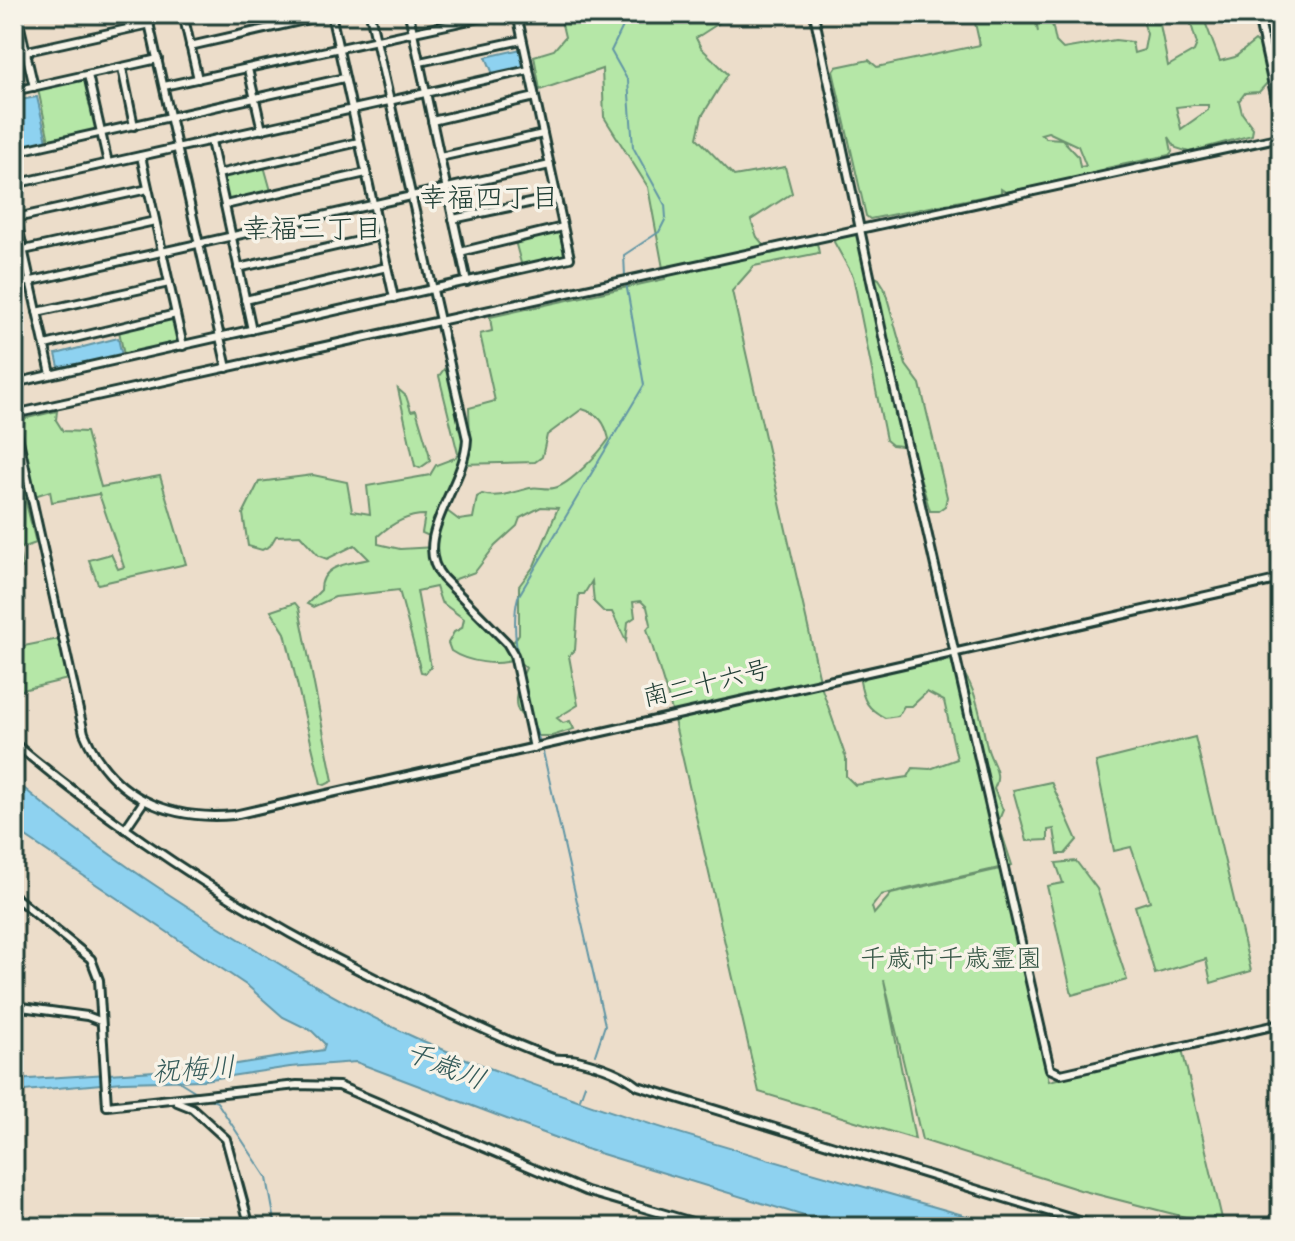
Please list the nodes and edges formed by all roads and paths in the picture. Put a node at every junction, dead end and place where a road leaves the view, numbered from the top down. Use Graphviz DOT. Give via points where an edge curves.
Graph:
graph roads {
  1 [pos="147,14"];
  2 [pos="183,14"];
  3 [pos="370,14"];
  4 [pos="409,14"];
  5 [pos="498,14"];
  6 [pos="517,14"];
  7 [pos="814,14"];
  8 [pos="1258,14"];
  9 [pos="18,15"];
  10 [pos="150,24"];
  11 [pos="413,33"];
  12 [pos="522,40"];
  13 [pos="376,42"];
  14 [pos="190,46"];
  15 [pos="338,50"];
  16 [pos="26,52"];
  17 [pos="14,54"];
  18 [pos="158,59"];
  19 [pos="420,62"];
  20 [pos="122,68"];
  21 [pos="248,69"];
  22 [pos="529,70"];
  23 [pos="88,75"];
  24 [pos="344,78"];
  25 [pos="198,79"];
  26 [pos="164,86"];
  27 [pos="34,87"];
  28 [pos="14,91"];
  29 [pos="427,94"];
  30 [pos="535,97"];
  31 [pos="255,99"];
  32 [pos="390,102"];
  33 [pos="352,110"];
  34 [pos="171,117"];
  35 [pos="1281,120"];
  36 [pos="432,121"];
  37 [pos="134,126"];
  38 [pos="262,130"];
  39 [pos="101,133"];
  40 [pos="543,134"];
  41 [pos="1281,137"];
  42 [pos="211,141"];
  43 [pos="359,142"];
  44 [pos="177,147"];
  45 [pos="14,152"];
  46 [pos="141,156"];
  47 [pos="440,157"];
  48 [pos="108,163"];
  49 [pos="550,165"];
  50 [pos="366,173"];
  51 [pos="218,174"];
  52 [pos="14,184"];
  53 [pos="148,189"];
  54 [pos="447,189"];
  55 [pos="411,197"];
  56 [pos="557,197"];
  57 [pos="225,205"];
  58 [pos="374,205"];
  59 [pos="14,208"];
  60 [pos="16,218"];
  61 [pos="453,219"];
  62 [pos="155,221"];
  63 [pos="563,227"];
  64 [pos="860,228"];
  65 [pos="232,236"];
  66 [pos="381,236"];
  67 [pos="199,243"];
  68 [pos="24,250"];
  69 [pos="162,251"];
  70 [pos="460,252"];
  71 [pos="387,267"];
  72 [pos="238,268"];
  73 [pos="30,281"];
  74 [pos="467,282"];
  75 [pos="169,283"];
  76 [pos="14,285"];
  77 [pos="432,290"];
  78 [pos="394,298"];
  79 [pos="245,300"];
  80 [pos="37,312"];
  81 [pos="176,314"];
  82 [pos="440,324"];
  83 [pos="252,330"];
  84 [pos="220,338"];
  85 [pos="45,345"];
  86 [pos="183,346"];
  87 [pos="227,368"];
  88 [pos="51,374"];
  89 [pos="14,383"];
  90 [pos="14,416"];
  91 [pos="1281,579"];
  92 [pos="956,651"];
  93 [pos="14,743"];
  94 [pos="534,748"];
  95 [pos="144,801"];
  96 [pos="125,829"];
  97 [pos="14,896"];
  98 [pos="14,1006"];
  99 [pos="100,1021"];
  100 [pos="1281,1024"];
  101 [pos="174,1100"];
  102 [pos="250,1227"];
  103 [pos="709,1227"];
  104 [pos="1099,1227"];
  1 -- 10 [label="street"];
  2 -- 14 [label="street"];
  3 -- 13 [label="street"];
  4 -- 11 [label="street"];
  5 -- 11 [label="street"];
  6 -- 12 [label="street"];
  7 -- 64 [label="street"];
  8 -- 35 [label="main road"];
  9 -- 16 [label="street"];
  10 -- 16 [label="street"];
  10 -- 18 [label="street"];
  11 -- 13 [label="street"];
  11 -- 19 [label="street"];
  12 -- 19 [label="street"];
  12 -- 22 [label="street"];
  13 -- 15 [label="street"];
  13 -- 32 [label="street"];
  14 -- 15 [label="street" via="331,14"];
  14 -- 25 [label="street"];
  15 -- 21 [label="street"];
  15 -- 24 [label="street"];
  16 -- 17 [label="street"];
  16 -- 27 [label="street"];
  18 -- 20 [label="street"];
  18 -- 26 [label="street"];
  19 -- 29 [label="street"];
  20 -- 23 [label="street"];
  20 -- 37 [label="street"];
  21 -- 25 [label="street"];
  21 -- 31 [label="street"];
  22 -- 29 [label="street"];
  22 -- 30 [label="street"];
  23 -- 27 [label="street"];
  23 -- 39 [label="street"];
  24 -- 31 [label="street"];
  24 -- 33 [label="street"];
  25 -- 26 [label="street"];
  26 -- 34 [label="street"];
  27 -- 28 [label="street"];
  29 -- 32 [label="street"];
  29 -- 36 [label="street"];
  30 -- 36 [label="street"];
  30 -- 40 [label="street"];
  31 -- 34 [label="street"];
  31 -- 38 [label="street"];
  32 -- 33 [label="street"];
  32 -- 55 [label="street"];
  33 -- 38 [label="street"];
  33 -- 43 [label="street"];
  34 -- 37 [label="street"];
  34 -- 44 [label="street"];
  36 -- 47 [label="street"];
  37 -- 39 [label="street"];
  38 -- 42 [label="street"];
  39 -- 45 [label="street"];
  39 -- 48 [label="street"];
  40 -- 47 [label="street"];
  40 -- 49 [label="street"];
  41 -- 64 [label="street"];
  42 -- 44 [label="street"];
  42 -- 51 [label="street"];
  43 -- 50 [label="street"];
  43 -- 51 [label="street"];
  44 -- 46 [label="street"];
  44 -- 67 [label="street"];
  46 -- 48 [label="street"];
  46 -- 53 [label="street"];
  47 -- 54 [label="street"];
  48 -- 52 [label="street"];
  49 -- 54 [label="street"];
  49 -- 56 [label="street"];
  50 -- 57 [label="street"];
  50 -- 58 [label="street"];
  51 -- 57 [label="street"];
  53 -- 60 [label="street"];
  53 -- 62 [label="street"];
  54 -- 55 [label="street"];
  54 -- 61 [label="street"];
  55 -- 58 [label="street"];
  55 -- 77 [label="street"];
  56 -- 61 [label="street"];
  56 -- 63 [label="street"];
  57 -- 65 [label="street"];
  58 -- 65 [label="street"];
  58 -- 66 [label="street"];
  59 -- 60 [label="street"];
  60 -- 68 [label="street"];
  61 -- 70 [label="street"];
  62 -- 68 [label="street"];
  62 -- 69 [label="street"];
  63 -- 70 [label="street"];
  63 -- 74 [label="street" via="570,258"];
  64 -- 82 [label="street"];
  64 -- 92 [label="street"];
  65 -- 67 [label="street"];
  65 -- 72 [label="street"];
  66 -- 71 [label="street"];
  66 -- 72 [label="street"];
  67 -- 69 [label="street"];
  67 -- 84 [label="street"];
  68 -- 73 [label="street"];
  69 -- 73 [label="street"];
  69 -- 75 [label="street"];
  70 -- 74 [label="street"];
  71 -- 78 [label="street"];
  71 -- 79 [label="street"];
  72 -- 79 [label="street"];
  73 -- 76 [label="street"];
  73 -- 80 [label="street"];
  74 -- 77 [label="street"];
  75 -- 80 [label="street"];
  75 -- 81 [label="street"];
  77 -- 78 [label="street"];
  77 -- 82 [label="street"];
  78 -- 83 [label="street"];
  79 -- 83 [label="street"];
  80 -- 85 [label="street"];
  81 -- 85 [label="street"];
  81 -- 86 [label="street"];
  82 -- 87 [label="street"];
  82 -- 94 [label="street" via="467,447 431,536 431,555 434,568 514,655"];
  83 -- 84 [label="street"];
  84 -- 86 [label="street"];
  84 -- 87 [label="street"];
  85 -- 88 [label="street"];
  86 -- 88 [label="street"];
  87 -- 90 [label="street"];
  88 -- 89 [label="street"];
  90 -- 95 [label="street, 南二十六号" via="84,733 111,777"];
  91 -- 92 [label="street, 南二十六号"];
  92 -- 94 [label="street, 南二十六号"];
  92 -- 100 [label="street" via="1050,1069 1061,1074"];
  93 -- 96 [label="street"];
  94 -- 95 [label="street, 南二十六号" via="234,815 176,814"];
  95 -- 96 [label="street"];
  96 -- 104 [label="street" via="326,956 557,1059 601,1067 638,1086"];
  97 -- 99 [label="street" via="91,959 99,980"];
  98 -- 99 [label="street"];
  99 -- 101 [label="street" via="107,1106"];
  101 -- 102 [label="street" via="192,1108 226,1139"];
  101 -- 103 [label="street" via="297,1085 339,1086 586,1191"];
}
